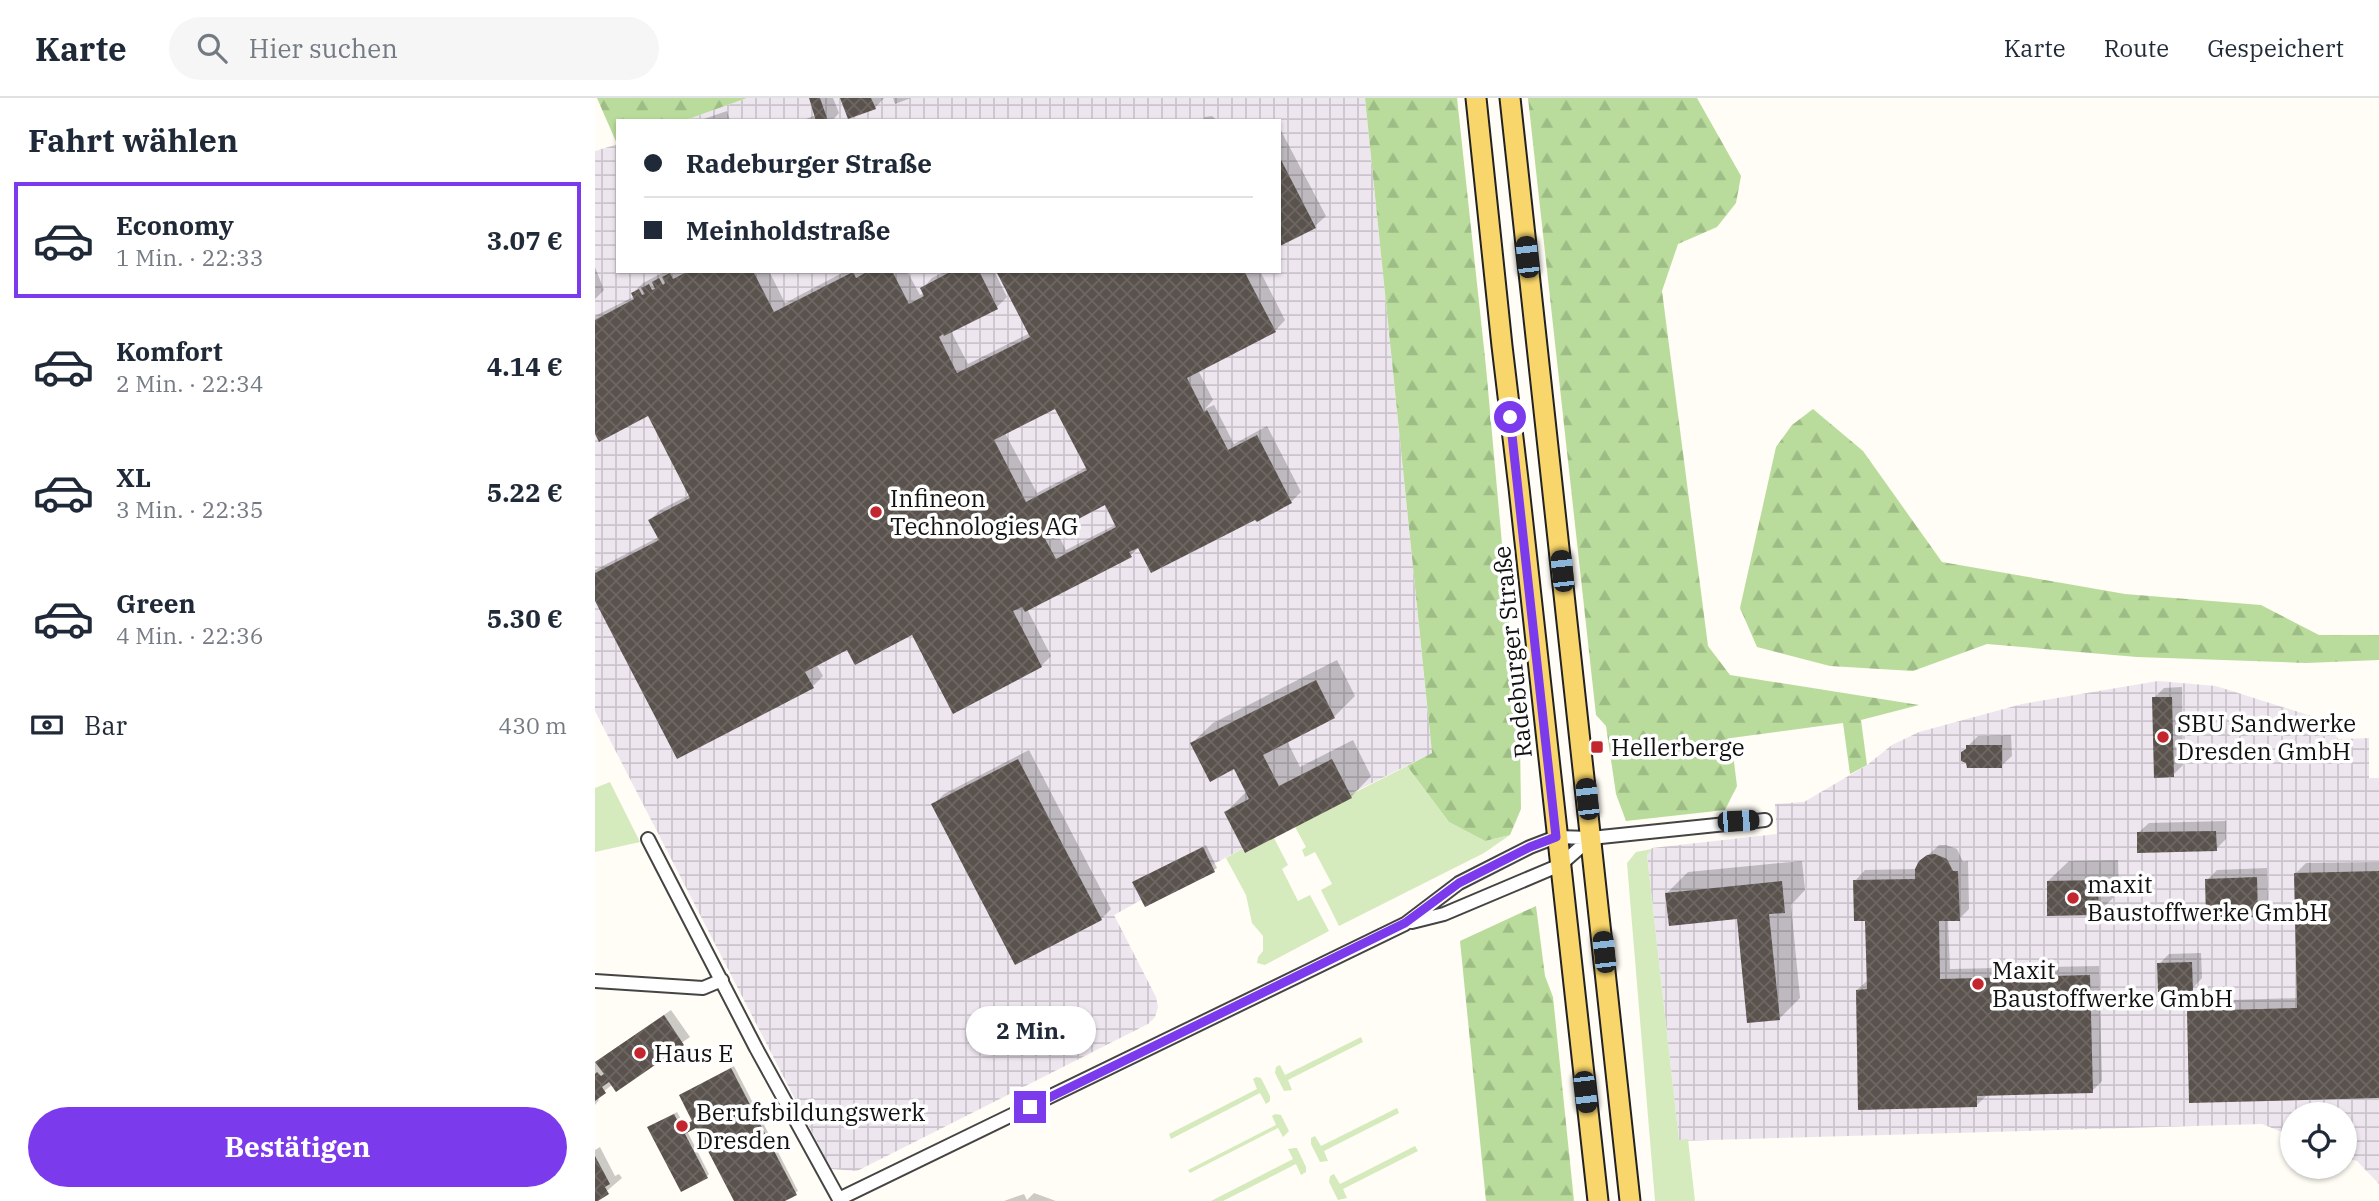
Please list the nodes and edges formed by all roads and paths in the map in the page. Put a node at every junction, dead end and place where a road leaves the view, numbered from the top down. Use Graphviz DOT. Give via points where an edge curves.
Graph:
graph roads {
  1 [pos="1476,98"];
  2 [pos="1510,98"];
  3 [pos="1765,820"];
  4 [pos="1556,837"];
  5 [pos="1591,838"];
  6 [pos="648,839"];
  7 [pos="1560,865"];
  8 [pos="1405,923"];
  9 [pos="722,980"];
  10 [pos="595,981"];
  11 [pos="839,1200"];
  12 [pos="1598,1201"];
  13 [pos="1630,1201"];
  1 -- 4 [label="main road, Radeburger Straße"];
  2 -- 5 [label="main road"];
  3 -- 5 [label="street"];
  4 -- 5 [label="street"];
  4 -- 7 [label="main road, Radeburger Straße"];
  4 -- 8 [label="street" via="1459,883"];
  5 -- 7 [label="street"];
  5 -- 13 [label="main road"];
  6 -- 9 [label="street"];
  7 -- 8 [label="street" via="1444,914"];
  7 -- 12 [label="main road, Radeburger Straße"];
  8 -- 11 [label="street"];
  9 -- 10 [label="street" via="703,988"];
  9 -- 11 [label="street"];
}
